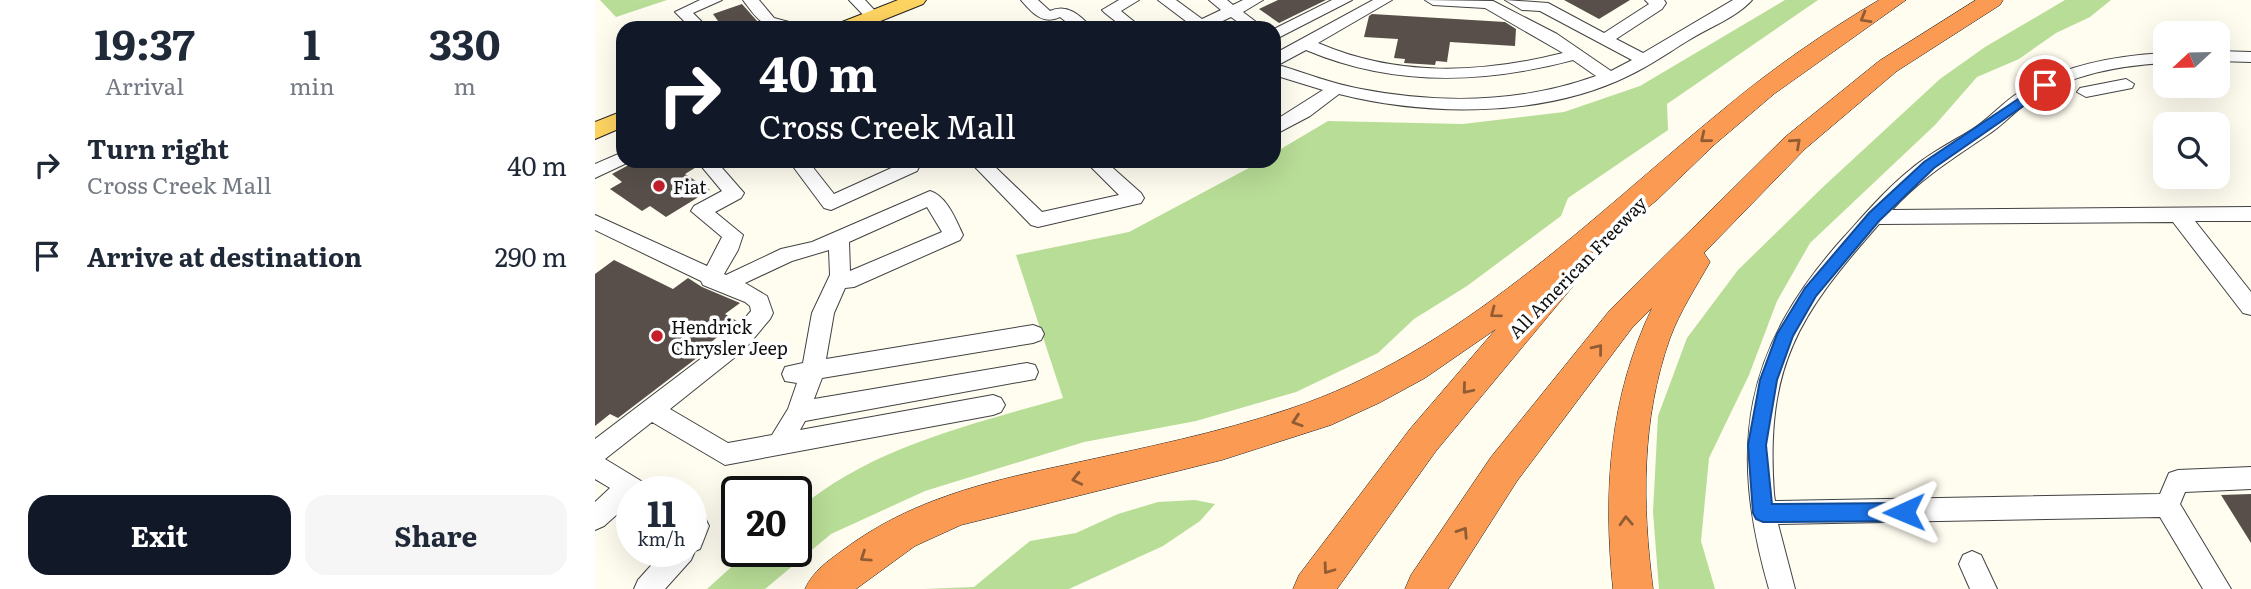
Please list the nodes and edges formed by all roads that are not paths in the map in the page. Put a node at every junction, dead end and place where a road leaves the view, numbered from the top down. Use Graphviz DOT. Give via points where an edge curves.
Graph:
graph roads {
  1 [pos="714,0"];
  2 [pos="731,0"];
  3 [pos="751,0"];
  4 [pos="759,0"];
  5 [pos="857,0"];
  6 [pos="916,0"];
  7 [pos="1029,0"];
  8 [pos="1131,0"];
  9 [pos="1166,0"];
  10 [pos="1217,0"];
  11 [pos="1255,0"];
  12 [pos="1344,0"];
  13 [pos="1384,0"];
  14 [pos="1433,0"];
  15 [pos="1513,0"];
  16 [pos="1653,0"];
  17 [pos="1714,0"];
  18 [pos="1895,0"];
  19 [pos="1992,0"];
  20 [pos="1537,3"];
  21 [pos="1737,4"];
  22 [pos="1110,10"];
  23 [pos="1232,11"];
  24 [pos="693,21"];
  25 [pos="710,21"];
  26 [pos="768,21"];
  27 [pos="779,21"];
  28 [pos="857,21"];
  29 [pos="864,21"];
  30 [pos="1075,21"];
  31 [pos="1090,21"];
  32 [pos="1125,21"];
  33 [pos="1195,21"];
  34 [pos="1214,21"];
  35 [pos="1246,21"];
  36 [pos="1281,32"];
  37 [pos="1605,39"];
  38 [pos="1304,43"];
  39 [pos="1576,54"];
  40 [pos="2230,56"];
  41 [pos="1281,57"];
  42 [pos="2251,57"];
  43 [pos="2153,58"];
  44 [pos="1645,61"];
  45 [pos="1281,71"];
  46 [pos="1610,78"];
  47 [pos="2126,84"];
  48 [pos="1334,90"];
  49 [pos="2086,92"];
  50 [pos="616,121"];
  51 [pos="1281,125"];
  52 [pos="595,131"];
  53 [pos="616,162"];
  54 [pos="712,168"];
  55 [pos="804,168"];
  56 [pos="908,168"];
  57 [pos="985,168"];
  58 [pos="1102,168"];
  59 [pos="595,172"];
  60 [pos="1663,177"];
  61 [pos="1747,190"];
  62 [pos="2251,214"];
  63 [pos="2179,215"];
  64 [pos="1874,217"];
  65 [pos="595,222"];
  66 [pos="839,237"];
  67 [pos="840,275"];
  68 [pos="718,281"];
  69 [pos="2251,307"];
  70 [pos="1033,334"];
  71 [pos="1027,372"];
  72 [pos="803,373"];
  73 [pos="993,405"];
  74 [pos="652,410"];
  75 [pos="798,412"];
  76 [pos="779,445"];
  77 [pos="595,453"];
  78 [pos="595,466"];
  79 [pos="2251,478"];
  80 [pos="616,479"];
  81 [pos="616,502"];
  82 [pos="2167,505"];
  83 [pos="1763,513"];
  84 [pos="595,518"];
  85 [pos="1972,564"];
  86 [pos="667,567"];
  87 [pos="647,589"];
  88 [pos="825,589"];
  89 [pos="1313,589"];
  90 [pos="1425,589"];
  91 [pos="1633,589"];
  92 [pos="1782,589"];
  93 [pos="1983,589"];
  94 [pos="2218,589"];
  1 -- 24 [label="street" via="684,12"];
  2 -- 25 [label="street" via="703,12"];
  3 -- 26 [label="street"];
  4 -- 27 [label="street"];
  5 -- 28 [label="street"];
  6 -- 29 [label="main road"];
  7 -- 30 [label="street" via="1048,17 1062,11"];
  8 -- 22 [label="street"];
  9 -- 33 [label="street"];
  10 -- 23 [label="street"];
  11 -- 23 [label="street"];
  12 -- 36 [label="street"];
  13 -- 38 [label="street"];
  14 -- 39 [label="street" via="1488,4"];
  15 -- 20 [label="street" via="1527,7"];
  16 -- 37 [label="street" via="1657,6"];
  17 -- 21 [label="street"];
  18 -- 60 [label="highway, All American Freeway, one-way" via="1835,36 1750,99"];
  61 -- 19 [label="highway, one-way" via="1888,66"];
  20 -- 37 [label="street"];
  21 -- 44 [label="street"];
  22 -- 31 [label="street"];
  22 -- 32 [label="street"];
  23 -- 34 [label="street"];
  23 -- 35 [label="street"];
  37 -- 44 [label="street"];
  38 -- 39 [label="street" via="1343,60 1417,73 1497,71"];
  38 -- 41 [label="street"];
  39 -- 46 [label="street"];
  40 -- 42 [label="street"];
  43 -- 64 [label="street" via="2061,75 1929,165"];
  44 -- 46 [label="street"];
  45 -- 48 [label="street"];
  46 -- 48 [label="street" via="1557,94 1483,104 1405,102"];
  47 -- 49 [label="street"];
  48 -- 51 [label="street"];
  50 -- 52 [label="main road"];
  53 -- 59 [label="street"];
  54 -- 68 [label="street" via="734,193 701,211 733,235"];
  55 -- 56 [label="street" via="831,203"];
  57 -- 58 [label="street" via="1038,220 1134,198"];
  60 -- 88 [label="highway, one-way" via="1469,332 1395,378 1320,414 1228,444 1015,493 931,518 858,561"];
  60 -- 89 [label="highway, All American Freeway, one-way" via="1528,315 1423,440"];
  90 -- 61 [label="highway, one-way" via="1504,469 1621,319"];
  91 -- 61 [label="highway, one-way" via="1625,488 1627,437 1638,390 1672,299"];
  62 -- 63 [label="street"];
  63 -- 64 [label="street"];
  63 -- 69 [label="street"];
  64 -- 83 [label="street" via="1815,286 1782,343 1768,380 1757,445"];
  65 -- 68 [label="street"];
  66 -- 67 [label="street"];
  66 -- 67 [label="street" via="930,198 953,235 847,281"];
  66 -- 68 [label="street"];
  67 -- 72 [label="street"];
  68 -- 74 [label="street" via="760,302 762,313 736,344"];
  70 -- 72 [label="street"];
  71 -- 75 [label="street"];
  72 -- 75 [label="street"];
  73 -- 76 [label="street"];
  74 -- 76 [label="street" via="725,454"];
  74 -- 77 [label="street"];
  75 -- 76 [label="street"];
  78 -- 80 [label="street"];
  79 -- 82 [label="street" via="2178,481"];
  81 -- 84 [label="street"];
  82 -- 83 [label="street"];
  82 -- 94 [label="street"];
  83 -- 92 [label="street"];
  85 -- 93 [label="street"];
  86 -- 87 [label="street"];
}
